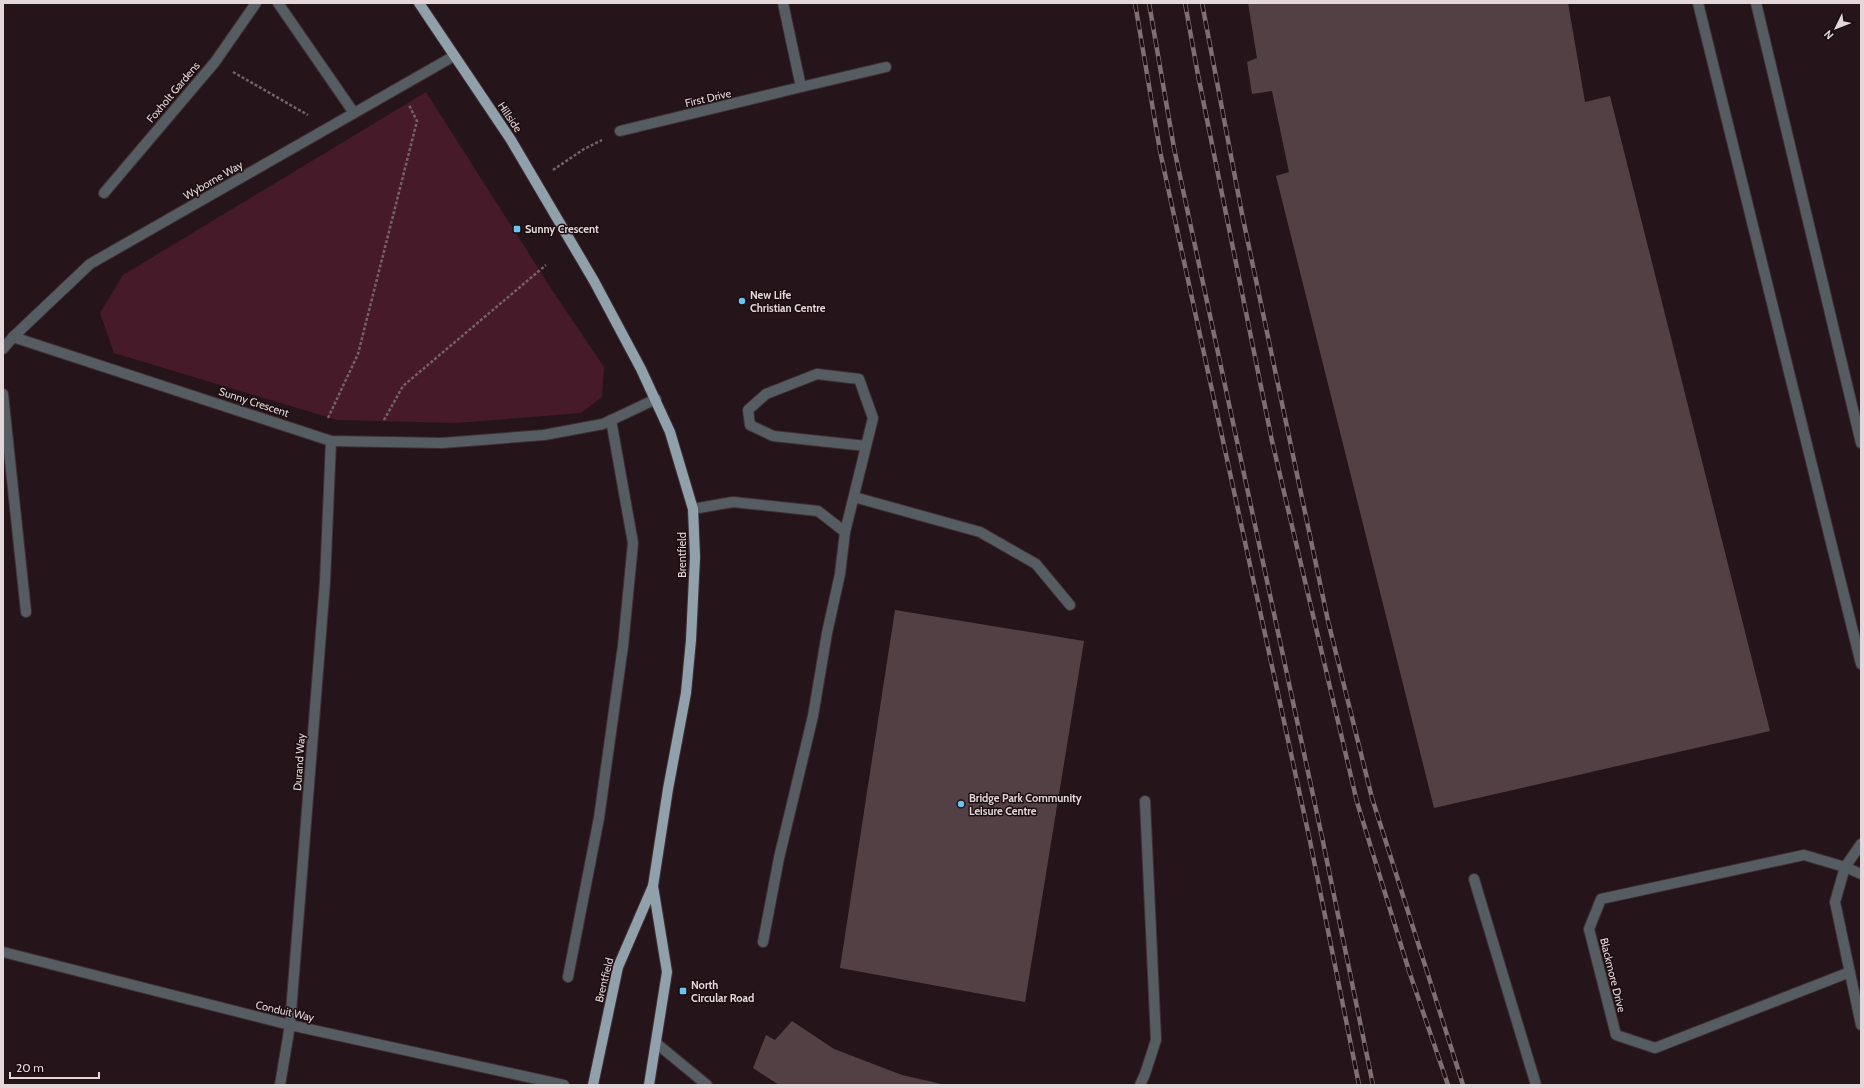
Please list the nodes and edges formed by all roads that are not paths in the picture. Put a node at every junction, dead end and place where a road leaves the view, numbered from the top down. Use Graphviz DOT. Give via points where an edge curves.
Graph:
graph roads {
  1 [pos="256,3"];
  2 [pos="278,3"];
  3 [pos="419,3"];
  4 [pos="783,3"];
  5 [pos="1698,3"];
  6 [pos="1756,3"];
  7 [pos="454,56"];
  8 [pos="886,67"];
  9 [pos="801,87"];
  10 [pos="354,113"];
  11 [pos="620,131"];
  12 [pos="104,193"];
  13 [pos="574,247"];
  14 [pos="13,337"];
  15 [pos="3,349"];
  16 [pos="3,394"];
  17 [pos="656,399"];
  18 [pos="611,420"];
  19 [pos="331,440"];
  20 [pos="1861,443"];
  21 [pos="866,446"];
  22 [pos="854,497"];
  23 [pos="693,509"];
  24 [pos="845,532"];
  25 [pos="1070,605"];
  26 [pos="26,612"];
  27 [pos="1861,664"];
  28 [pos="1145,801"];
  29 [pos="1861,844"];
  30 [pos="1845,867"];
  31 [pos="1861,874"];
  32 [pos="1474,879"];
  33 [pos="653,886"];
  34 [pos="763,942"];
  35 [pos="3,952"];
  36 [pos="1850,972"];
  37 [pos="568,977"];
  38 [pos="290,1025"];
  39 [pos="1861,1025"];
  40 [pos="656,1044"];
  41 [pos="280,1085"];
  42 [pos="564,1085"];
  43 [pos="593,1085"];
  44 [pos="649,1085"];
  45 [pos="707,1085"];
  46 [pos="1140,1085"];
  47 [pos="1536,1085"];
  1 -- 12 [label="street, Foxholt Gardens" via="215,62"];
  2 -- 10 [label="street"];
  3 -- 7 [label="main road, Hillside"];
  4 -- 9 [label="street"];
  5 -- 27 [label="street"];
  6 -- 20 [label="street"];
  7 -- 10 [label="street, Wyborne Way"];
  7 -- 13 [label="main road, Hillside" via="511,140"];
  8 -- 9 [label="street, First Drive"];
  9 -- 11 [label="street, First Drive"];
  10 -- 14 [label="street, Wyborne Way" via="90,264"];
  13 -- 17 [label="main road, Brentfield"];
  14 -- 15 [label="street, Wyborne Way"];
  14 -- 19 [label="street, Sunny Crescent"];
  16 -- 26 [label="street"];
  17 -- 18 [label="street, Sunny Crescent"];
  17 -- 23 [label="main road, Brentfield" via="670,432"];
  18 -- 19 [label="street, Sunny Crescent" via="603,424 544,435 442,443"];
  18 -- 37 [label="street" via="633,543 623,646 599,818"];
  19 -- 38 [label="street, Durand Way" via="325,582"];
  21 -- 21 [label="street" via="772,436 750,424 748,410 766,394 817,374 859,379 873,418"];
  21 -- 22 [label="street"];
  22 -- 24 [label="street"];
  22 -- 25 [label="street" via="980,532 1036,564"];
  23 -- 24 [label="street" via="733,502 818,511"];
  23 -- 33 [label="main road, Brentfield" via="695,557 686,693"];
  24 -- 34 [label="street" via="840,574 812,716 779,858"];
  28 -- 46 [label="street" via="1156,1040"];
  29 -- 30 [label="street"];
  30 -- 31 [label="street, Blackmore Drive"];
  30 -- 36 [label="street" via="1835,902"];
  30 -- 36 [label="street, Blackmore Drive" via="1804,855 1601,899 1589,930 1616,1035 1655,1048"];
  32 -- 47 [label="street"];
  33 -- 40 [label="main road, Brentfield" via="667,972"];
  33 -- 43 [label="main road, Brentfield" via="618,967"];
  35 -- 38 [label="street, Conduit Way"];
  36 -- 39 [label="street"];
  38 -- 41 [label="street, Durand Way"];
  38 -- 42 [label="street, Conduit Way"];
  40 -- 44 [label="main road, Brentfield"];
  40 -- 45 [label="street"];
}
